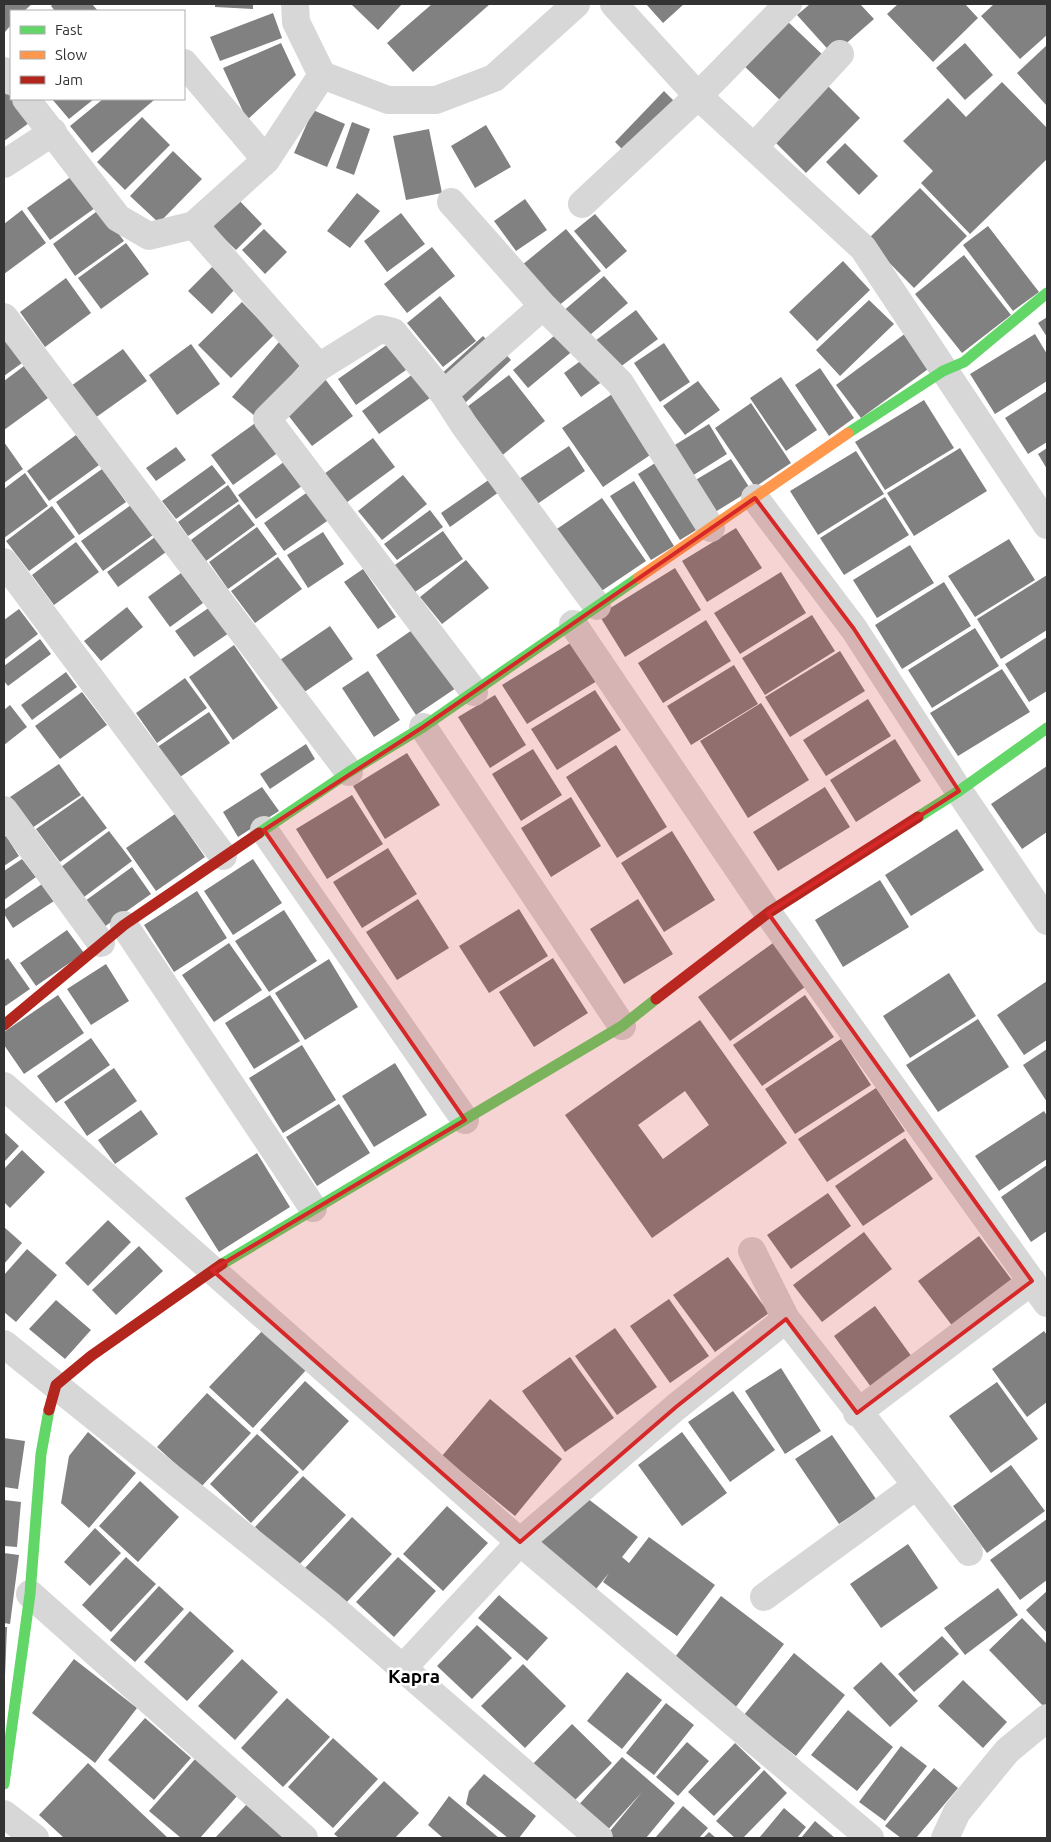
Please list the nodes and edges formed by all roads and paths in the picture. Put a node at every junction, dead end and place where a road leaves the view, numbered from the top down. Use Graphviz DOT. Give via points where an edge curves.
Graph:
graph roads {
  1 [pos="295,4"];
  2 [pos="576,4"];
  3 [pos="614,4"];
  4 [pos="788,4"];
  5 [pos="840,54"];
  6 [pos="185,64"];
  7 [pos="322,76"];
  8 [pos="698,96"];
  9 [pos="27,100"];
  10 [pos="53,132"];
  11 [pos="755,146"];
  12 [pos="266,160"];
  13 [pos="4,164"];
  14 [pos="451,202"];
  15 [pos="582,204"];
  16 [pos="194,225"];
  17 [pos="1047,293"];
  18 [pos="543,306"];
  19 [pos="4,317"];
  20 [pos="319,368"];
  21 [pos="944,371"];
  22 [pos="444,394"];
  23 [pos="754,498"];
  24 [pos="1047,525"];
  25 [pos="711,528"];
  26 [pos="4,562"];
  27 [pos="597,606"];
  28 [pos="574,624"];
  29 [pos="474,692"];
  30 [pos="423,727"];
  31 [pos="1047,728"];
  32 [pos="349,772"];
  33 [pos="959,791"];
  34 [pos="4,810"];
  35 [pos="264,830"];
  36 [pos="223,856"];
  37 [pos="768,913"];
  38 [pos="1047,921"];
  39 [pos="124,925"];
  40 [pos="102,943"];
  41 [pos="4,1025"];
  42 [pos="622,1026"];
  43 [pos="4,1086"];
  44 [pos="465,1120"];
  45 [pos="313,1208"];
  46 [pos="752,1251"];
  47 [pos="212,1270"];
  48 [pos="1032,1281"];
  49 [pos="1047,1303"];
  50 [pos="786,1319"];
  51 [pos="4,1344"];
  52 [pos="56,1385"];
  53 [pos="857,1413"];
  54 [pos="916,1486"];
  55 [pos="520,1542"];
  56 [pos="969,1552"];
  57 [pos="30,1594"];
  58 [pos="764,1597"];
  59 [pos="402,1669"];
  60 [pos="1047,1718"];
  61 [pos="4,1784"];
  62 [pos="4,1814"];
  63 [pos="35,1838"];
  64 [pos="304,1838"];
  65 [pos="599,1838"];
  66 [pos="870,1838"];
  67 [pos="945,1838"];
  1 -- 7 [label="street" via="296,22"];
  2 -- 7 [label="street" via="494,78 436,100 388,100"];
  3 -- 8 [label="street"];
  4 -- 8 [label="street"];
  5 -- 11 [label="street"];
  6 -- 12 [label="street"];
  7 -- 12 [label="street"];
  8 -- 11 [label="street"];
  8 -- 15 [label="street"];
  9 -- 10 [label="street"];
  10 -- 13 [label="street"];
  10 -- 16 [label="street" via="118,218 149,236"];
  11 -- 21 [label="street" via="863,248"];
  12 -- 16 [label="street"];
  14 -- 18 [label="street"];
  16 -- 20 [label="street"];
  17 -- 21 [label="street" via="964,362"];
  18 -- 22 [label="street"];
  18 -- 25 [label="street" via="620,383"];
  19 -- 32 [label="street"];
  20 -- 22 [label="street" via="380,329 393,332"];
  20 -- 29 [label="street" via="267,419"];
  21 -- 23 [label="street"];
  21 -- 24 [label="street"];
  22 -- 27 [label="street"];
  23 -- 25 [label="street"];
  23 -- 33 [label="street" via="854,630"];
  25 -- 27 [label="street"];
  26 -- 36 [label="street"];
  27 -- 28 [label="street"];
  28 -- 29 [label="street"];
  28 -- 37 [label="street"];
  29 -- 30 [label="street"];
  30 -- 32 [label="street"];
  30 -- 42 [label="street"];
  31 -- 33 [label="street"];
  32 -- 35 [label="street"];
  33 -- 37 [label="street"];
  33 -- 38 [label="street"];
  34 -- 40 [label="street"];
  35 -- 36 [label="street"];
  35 -- 44 [label="street"];
  36 -- 39 [label="street"];
  37 -- 42 [label="street"];
  37 -- 48 [label="street"];
  39 -- 40 [label="street"];
  39 -- 45 [label="street"];
  40 -- 41 [label="street"];
  42 -- 44 [label="street"];
  43 -- 47 [label="street"];
  44 -- 45 [label="street"];
  45 -- 47 [label="street"];
  46 -- 50 [label="street"];
  47 -- 52 [label="street" via="91,1356"];
  47 -- 55 [label="street"];
  48 -- 49 [label="street"];
  48 -- 53 [label="street"];
  50 -- 53 [label="street"];
  50 -- 55 [label="street" via="676,1407"];
  51 -- 52 [label="street"];
  52 -- 57 [label="street" via="41,1454"];
  52 -- 59 [label="street" via="332,1607"];
  53 -- 54 [label="street"];
  54 -- 56 [label="street"];
  54 -- 58 [label="street"];
  55 -- 59 [label="street"];
  55 -- 66 [label="street"];
  57 -- 61 [label="street"];
  57 -- 64 [label="street"];
  59 -- 65 [label="street"];
  60 -- 67 [label="street" via="1007,1751 957,1812"];
  62 -- 63 [label="street"];
}
